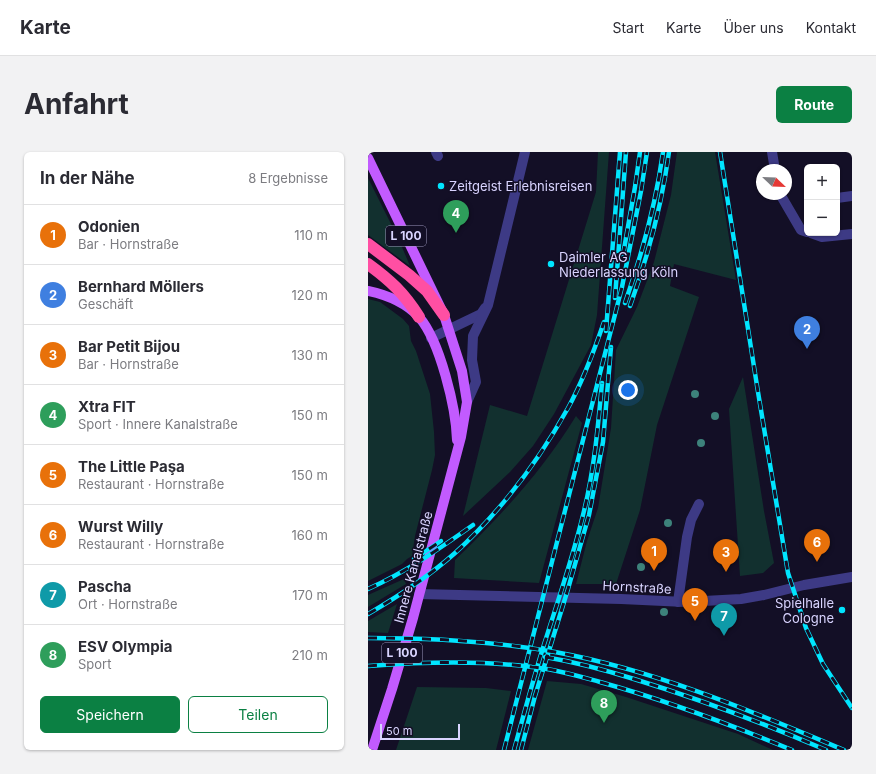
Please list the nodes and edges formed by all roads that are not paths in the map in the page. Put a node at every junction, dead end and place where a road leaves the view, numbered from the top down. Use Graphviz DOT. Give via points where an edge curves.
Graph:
graph roads {
  1 [pos="525,152"];
  2 [pos="772,152"];
  3 [pos="368,158"];
  4 [pos="774,164"];
  5 [pos="852,196"];
  6 [pos="840,198"];
  7 [pos="784,200"];
  8 [pos="804,231"];
  9 [pos="852,234"];
  10 [pos="840,235"];
  11 [pos="819,236"];
  12 [pos="832,236"];
  13 [pos="368,244"];
  14 [pos="368,264"];
  15 [pos="368,291"];
  16 [pos="488,305"];
  17 [pos="444,315"];
  18 [pos="419,317"];
  19 [pos="449,329"];
  20 [pos="431,338"];
  21 [pos="467,402"];
  22 [pos="455,458"];
  23 [pos="699,504"];
  24 [pos="852,577"];
  25 [pos="419,594"];
  26 [pos="678,602"];
  27 [pos="372,750"];
  1 -- 16 [label="street"];
  2 -- 4 [label="street"];
  3 -- 17 [label="main road, Innere Kanalstraße / L 100"];
  5 -- 6 [label="street"];
  7 -- 8 [label="street"];
  9 -- 10 [label="street"];
  11 -- 12 [label="street"];
  13 -- 17 [label="highway" via="427,291"];
  14 -- 18 [label="highway" via="397,287"];
  15 -- 18 [label="main road, Innere Kanalstraße / L 100" via="404,304"];
  16 -- 19 [label="street" via="481,314"];
  16 -- 21 [label="street" via="473,336 472,360 476,382"];
  17 -- 19 [label="main road, Innere Kanalstraße / L 100"];
  18 -- 20 [label="main road, Innere Kanalstraße / L 100"];
  19 -- 20 [label="street"];
  19 -- 21 [label="main road, Innere Kanalstraße / L 100" via="462,371"];
  20 -- 22 [label="main road, Innere Kanalstraße / L 100" via="442,365 456,423"];
  21 -- 22 [label="main road, Innere Kanalstraße / L 100"];
  22 -- 25 [label="main road, Innere Kanalstraße / L 100"];
  23 -- 26 [label="street" via="691,520 687,537"];
  24 -- 26 [label="street, Hornstraße" via="741,599"];
  25 -- 26 [label="street, Hornstraße"];
  25 -- 27 [label="main road, Innere Kanalstraße / L 100"];
}
